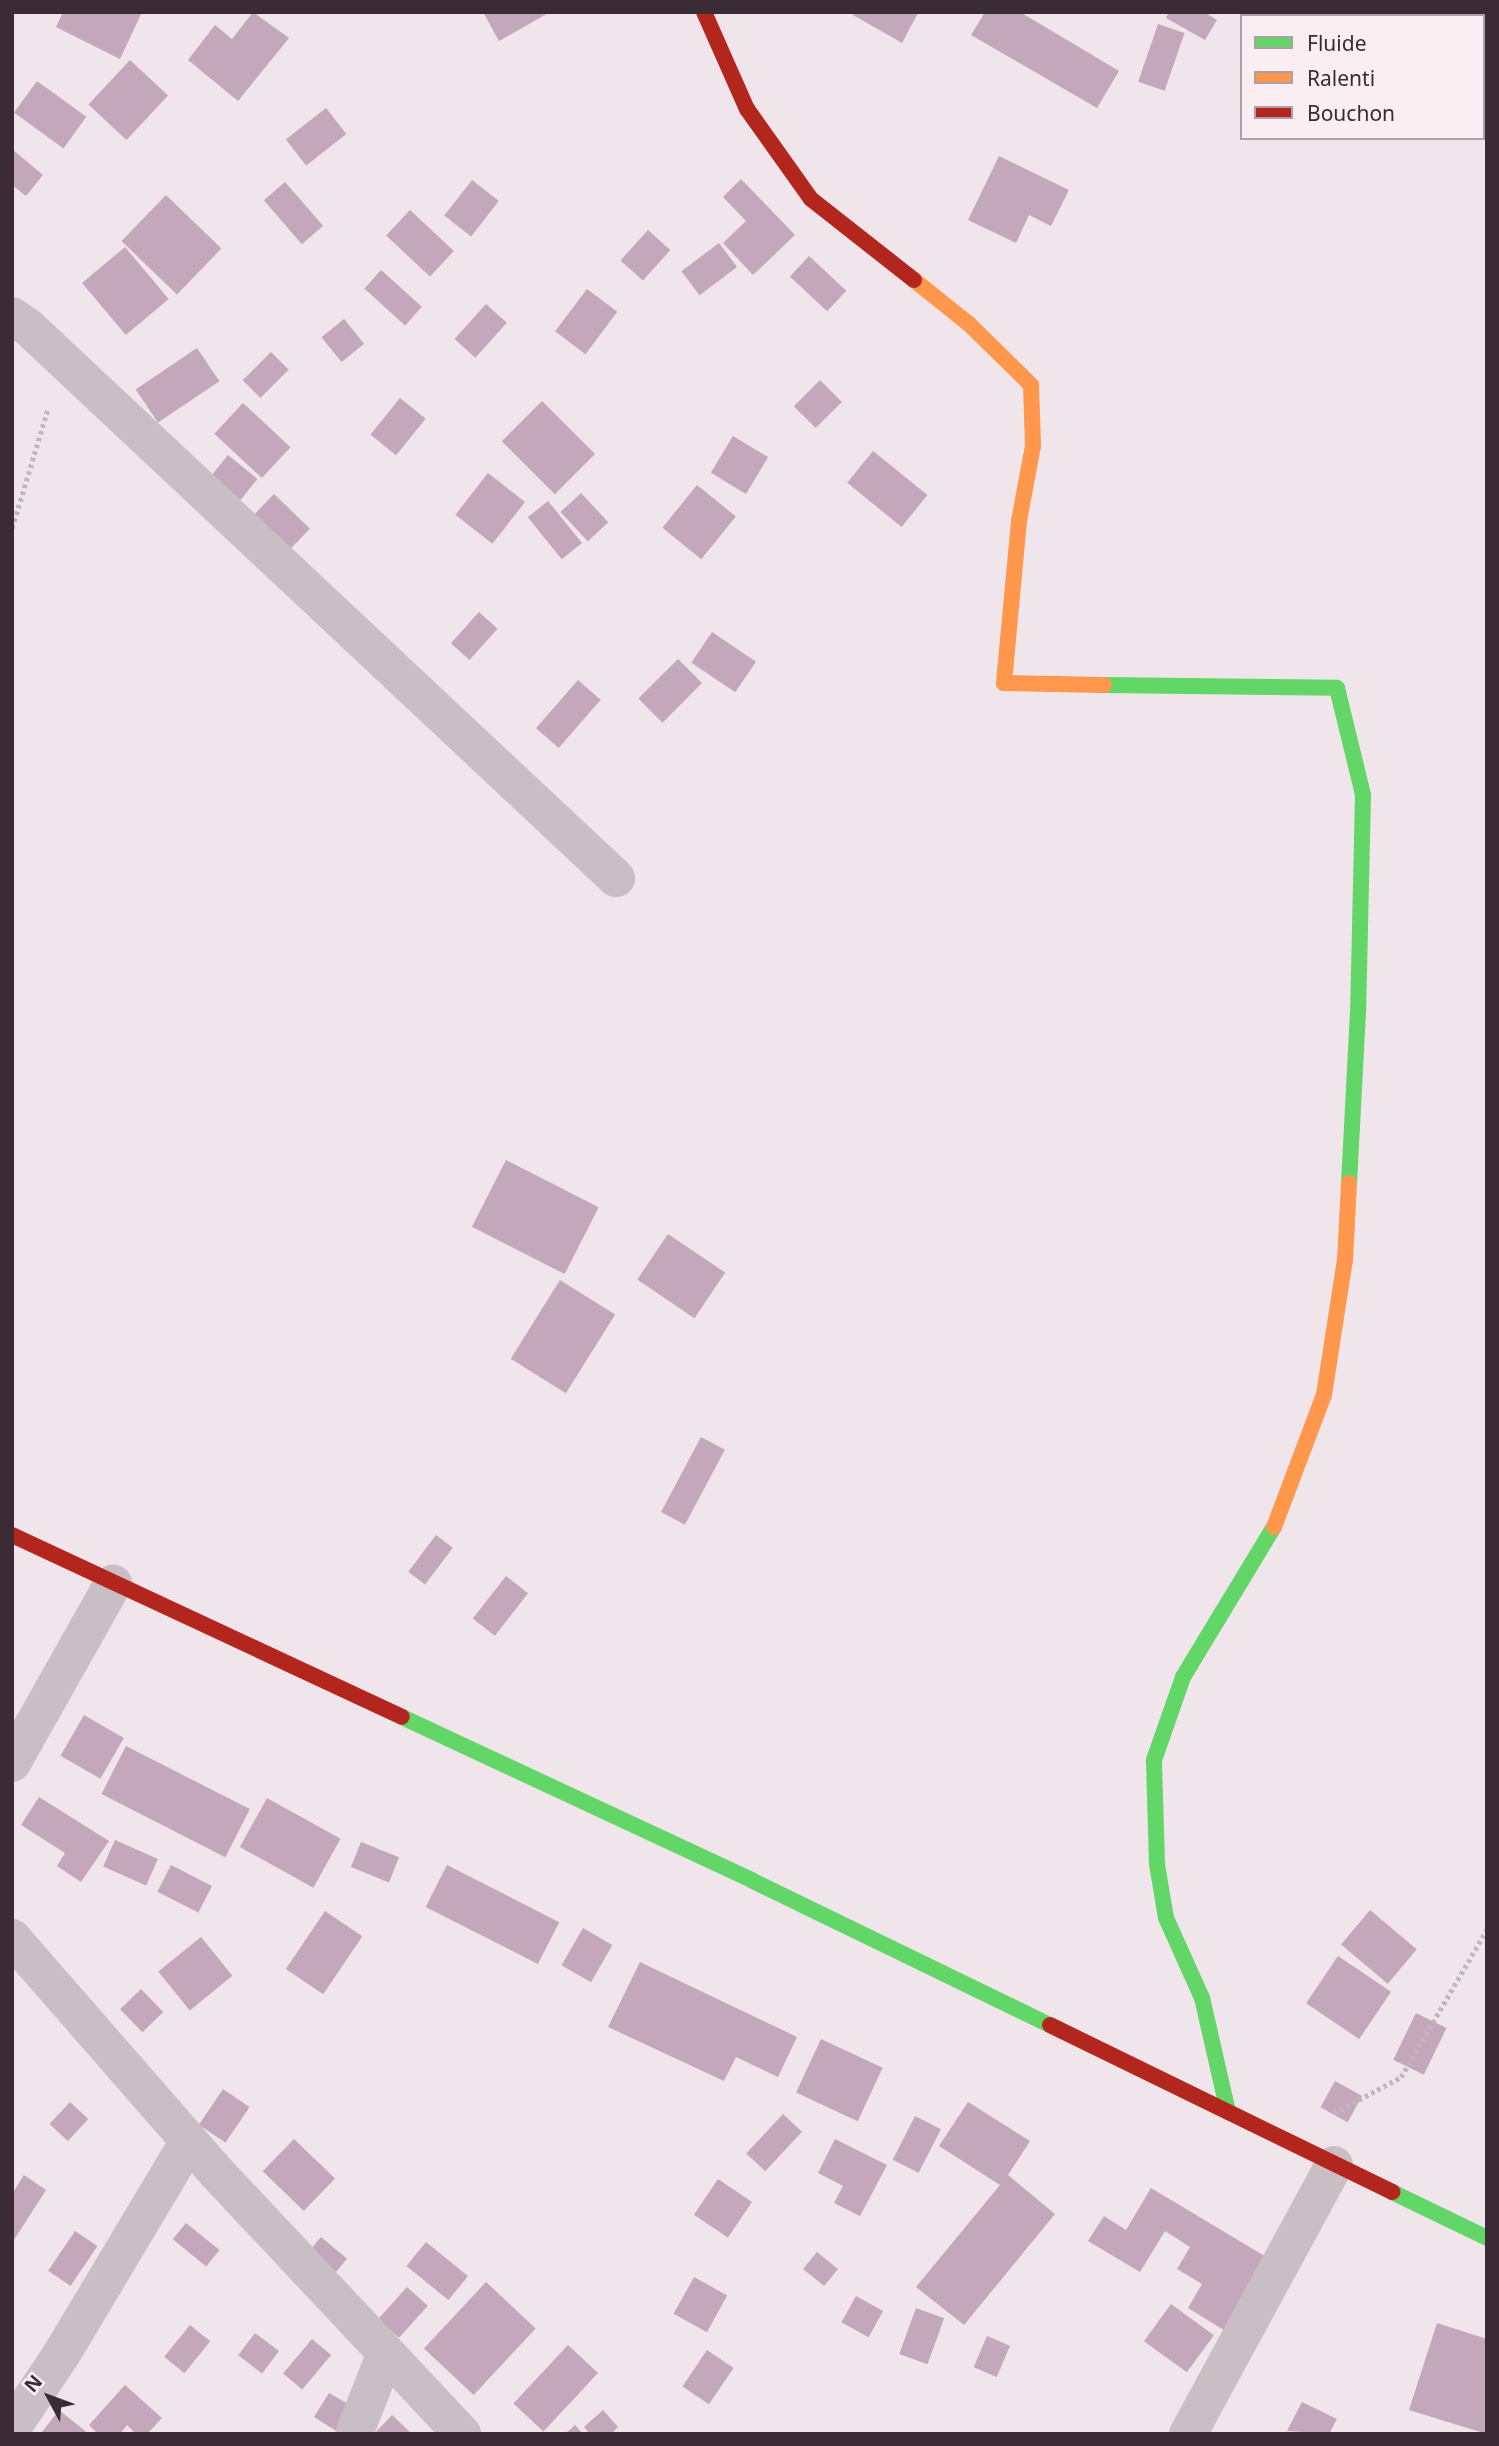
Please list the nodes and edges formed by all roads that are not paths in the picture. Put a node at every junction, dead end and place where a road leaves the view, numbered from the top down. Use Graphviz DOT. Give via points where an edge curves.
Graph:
graph roads {
  1 [pos="704,12"];
  2 [pos="12,316"];
  3 [pos="615,878"];
  4 [pos="12,1535"];
  5 [pos="113,1584"];
  6 [pos="12,1763"];
  7 [pos="12,1938"];
  8 [pos="1228,2112"];
  9 [pos="190,2141"];
  10 [pos="1334,2165"];
  11 [pos="1487,2238"];
  12 [pos="386,2353"];
  13 [pos="12,2428"];
  14 [pos="354,2434"];
  15 [pos="462,2434"];
  16 [pos="1188,2434"];
  1 -- 8 [label="street" via="747,109 811,199 969,324 1031,385 1033,446 1019,521 1004,683 1338,688 1363,795 1345,1261 1324,1395 1275,1525 1183,1677 1154,1760 1157,1864 1166,1918 1202,1998"];
  2 -- 3 [label="street" via="29,327"];
  4 -- 5 [label="street"];
  5 -- 6 [label="street"];
  5 -- 8 [label="street" via="753,1881"];
  7 -- 9 [label="street"];
  8 -- 10 [label="street"];
  9 -- 12 [label="street"];
  9 -- 13 [label="street"];
  10 -- 11 [label="street"];
  10 -- 16 [label="street"];
  12 -- 14 [label="street"];
  12 -- 15 [label="street"];
}
